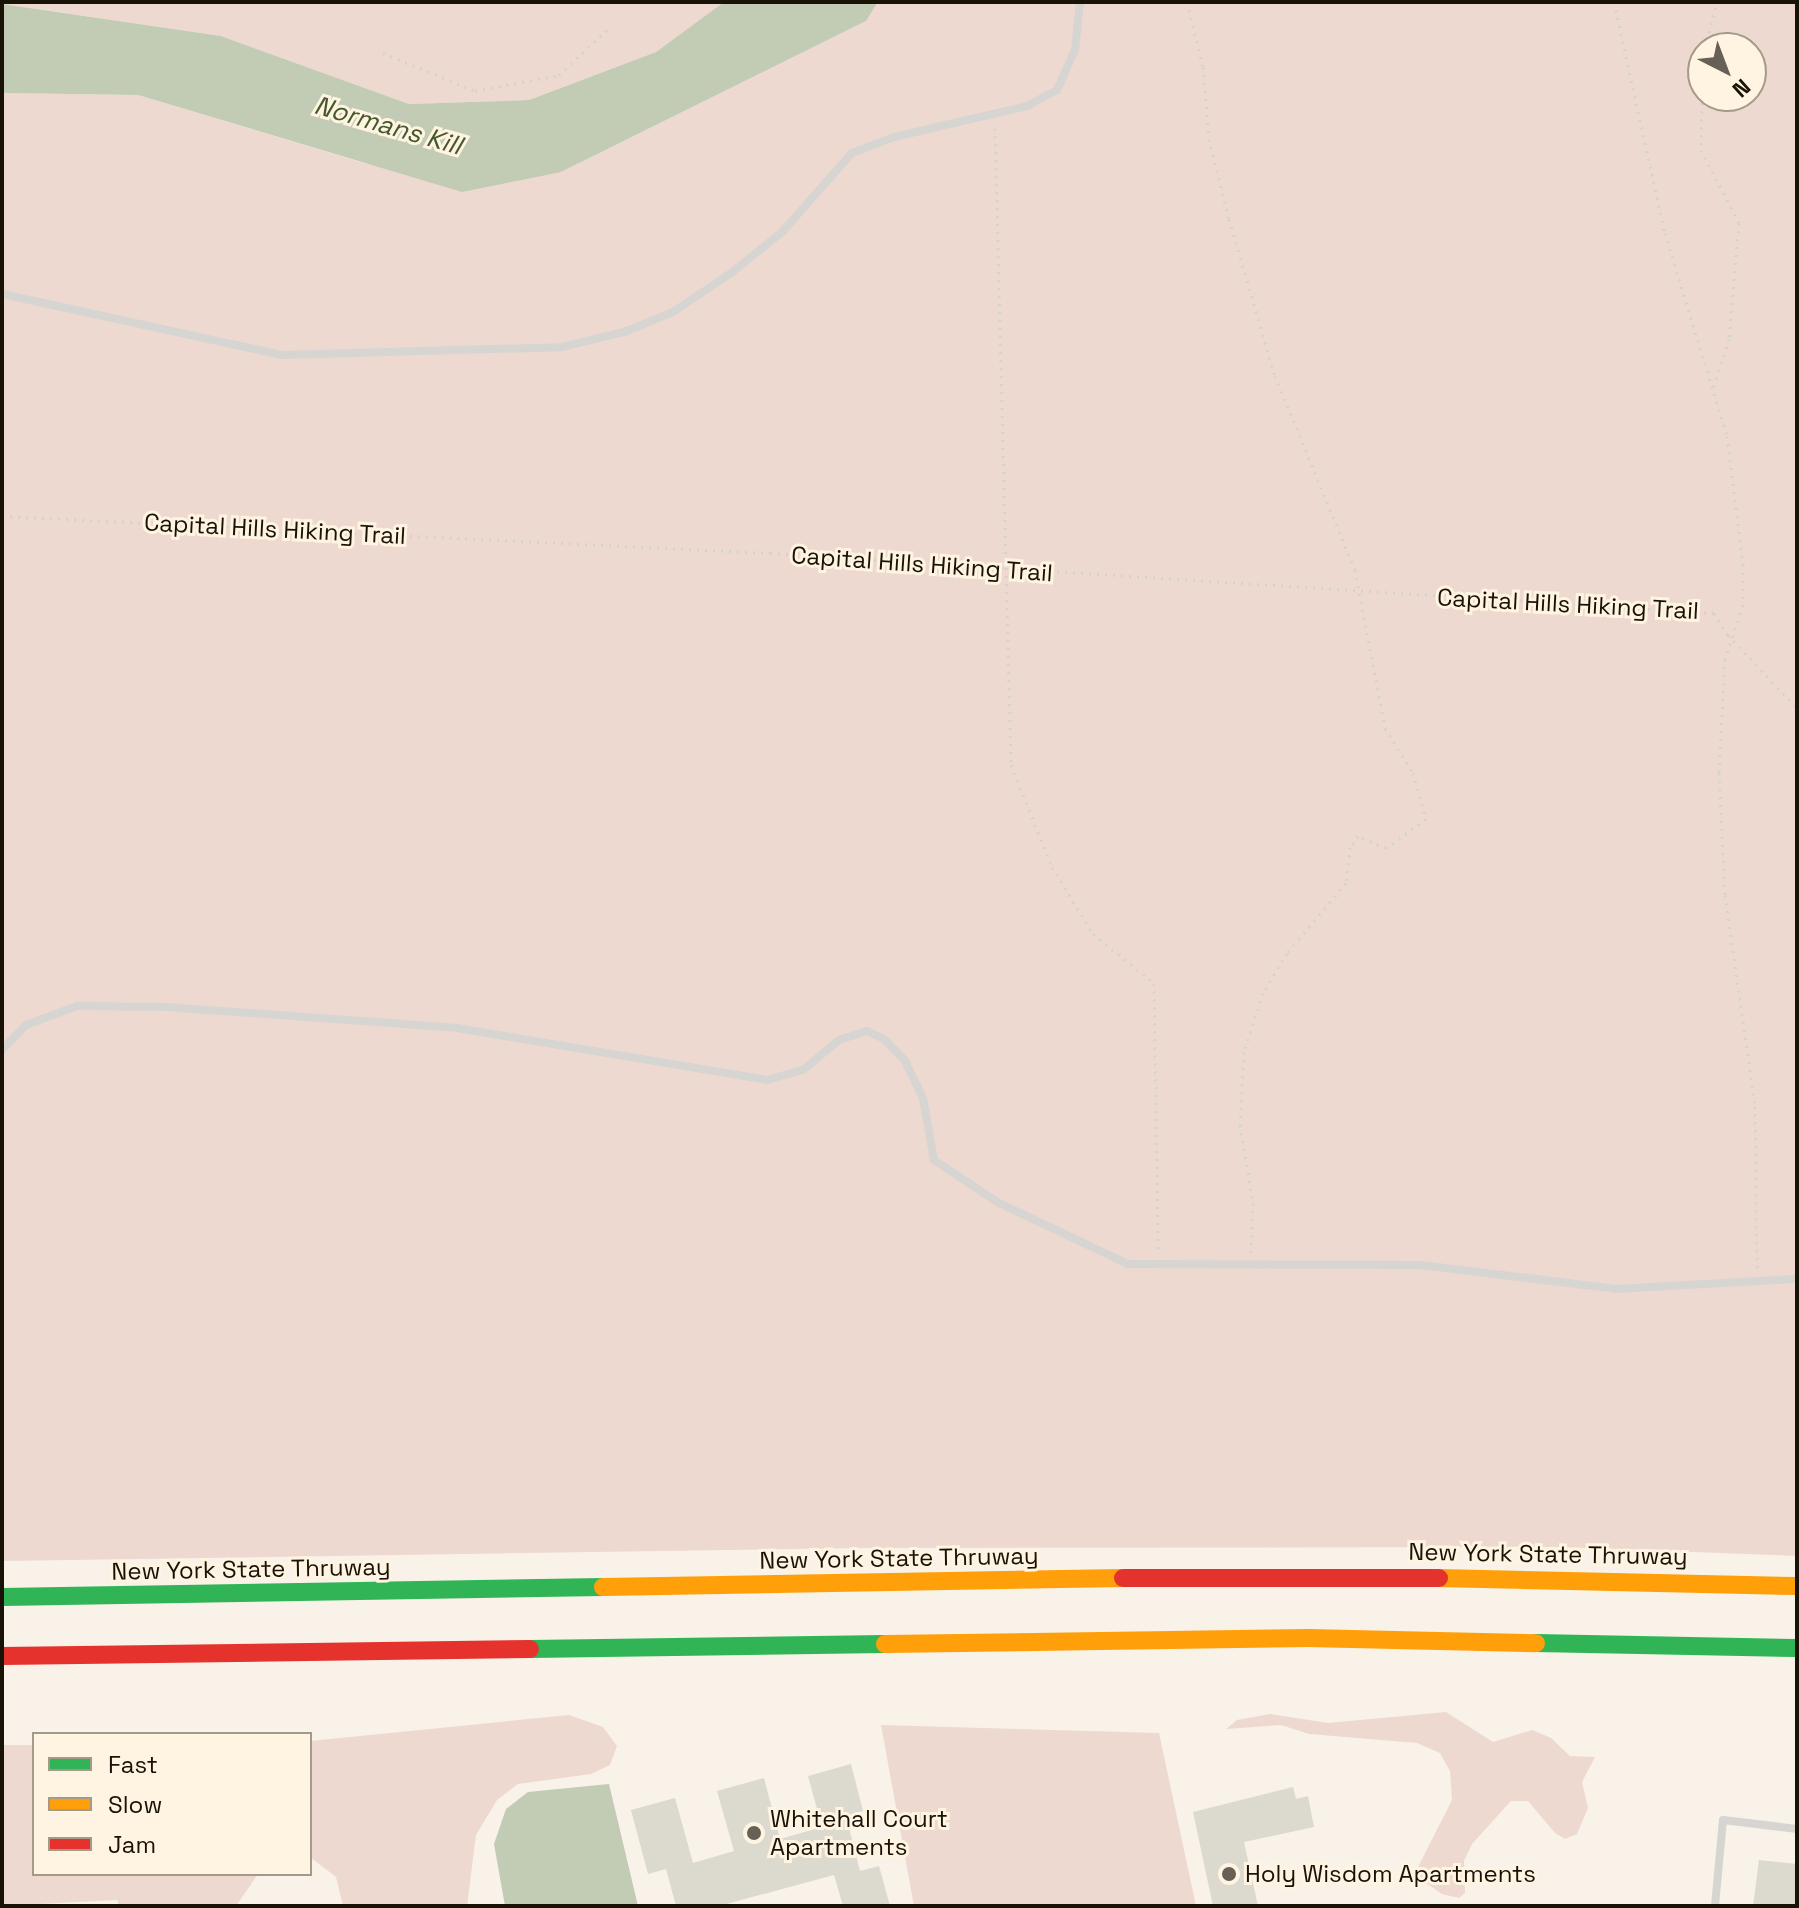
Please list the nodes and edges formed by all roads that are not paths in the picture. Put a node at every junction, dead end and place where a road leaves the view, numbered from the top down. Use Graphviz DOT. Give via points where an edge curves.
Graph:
graph roads {
  1 [pos="1080,2"];
  2 [pos="2,294"];
  3 [pos="2,1050"];
  4 [pos="1797,1279"];
  5 [pos="1797,1586"];
  6 [pos="2,1597"];
  7 [pos="1797,1648"];
  8 [pos="2,1656"];
  9 [pos="1797,1829"];
  10 [pos="1715,1906"];
  1 -- 2 [label="lane" via="1075,50 1057,90 1027,106 894,137 852,153 782,232 720,281 673,312 624,332 562,347 281,355"];
  3 -- 4 [label="lane" via="26,1025 77,1006 166,1007 457,1028 767,1080 803,1070 839,1040 867,1031 884,1039 905,1061 923,1098 934,1160 1068,1240 1128,1264 1421,1265 1616,1289"];
  5 -- 6 [label="highway, New York State Thruway" via="1322,1575"];
  7 -- 8 [label="highway" via="1308,1638"];
  9 -- 10 [label="lane" via="1723,1820"];
}
